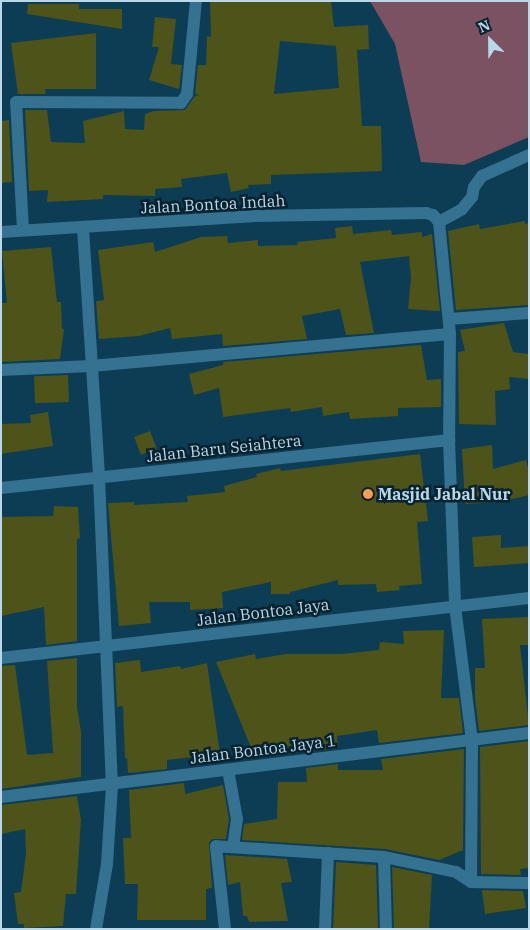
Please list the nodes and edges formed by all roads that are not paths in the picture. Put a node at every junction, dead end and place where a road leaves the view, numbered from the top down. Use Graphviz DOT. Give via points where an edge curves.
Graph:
graph roads {
  1 [pos="196,1"];
  2 [pos="529,155"];
  3 [pos="439,222"];
  4 [pos="83,228"];
  5 [pos="24,230"];
  6 [pos="1,232"];
  7 [pos="529,313"];
  8 [pos="449,319"];
  9 [pos="450,334"];
  10 [pos="91,366"];
  11 [pos="1,370"];
  12 [pos="449,440"];
  13 [pos="99,478"];
  14 [pos="1,488"];
  15 [pos="529,598"];
  16 [pos="455,606"];
  17 [pos="105,647"];
  18 [pos="1,658"];
  19 [pos="529,733"];
  20 [pos="472,740"];
  21 [pos="228,770"];
  22 [pos="112,784"];
  23 [pos="1,797"];
  24 [pos="233,847"];
  25 [pos="328,853"];
  26 [pos="384,857"];
  27 [pos="471,882"];
  28 [pos="529,883"];
  29 [pos="96,929"];
  30 [pos="226,929"];
  31 [pos="325,929"];
  32 [pos="386,929"];
  1 -- 5 [label="street" via="187,94 181,103 16,102"];
  2 -- 3 [label="street" via="482,176 462,209"];
  3 -- 4 [label="street, Jalan Bontoa Indah" via="434,215 426,213 255,216"];
  3 -- 8 [label="street"];
  4 -- 5 [label="street, Jalan Bontoa Indah"];
  4 -- 10 [label="street"];
  5 -- 6 [label="street, Jalan Bontoa Indah"];
  7 -- 8 [label="street"];
  8 -- 9 [label="street"];
  9 -- 10 [label="street"];
  9 -- 12 [label="street"];
  10 -- 11 [label="street"];
  10 -- 13 [label="street"];
  12 -- 13 [label="street, Jalan Baru Seiahtera"];
  12 -- 16 [label="street"];
  13 -- 14 [label="street, Jalan Baru Seiahtera"];
  13 -- 17 [label="street"];
  15 -- 16 [label="street, Jalan Bontoa Jaya"];
  16 -- 17 [label="street, Jalan Bontoa Jaya"];
  16 -- 20 [label="street"];
  17 -- 18 [label="street, Jalan Bontoa Jaya"];
  17 -- 22 [label="street"];
  19 -- 20 [label="street, Jalan Bontoa Jaya 1"];
  20 -- 21 [label="street, Jalan Bontoa Jaya 1"];
  20 -- 27 [label="street"];
  21 -- 22 [label="street, Jalan Bontoa Jaya 1"];
  21 -- 24 [label="street" via="238,819"];
  22 -- 23 [label="street, Jalan Bontoa Jaya 1"];
  22 -- 29 [label="street" via="107,864"];
  24 -- 25 [label="street"];
  24 -- 30 [label="street" via="216,846"];
  25 -- 26 [label="street"];
  25 -- 31 [label="street"];
  26 -- 27 [label="street" via="456,872"];
  26 -- 32 [label="street"];
  27 -- 28 [label="street"];
}
